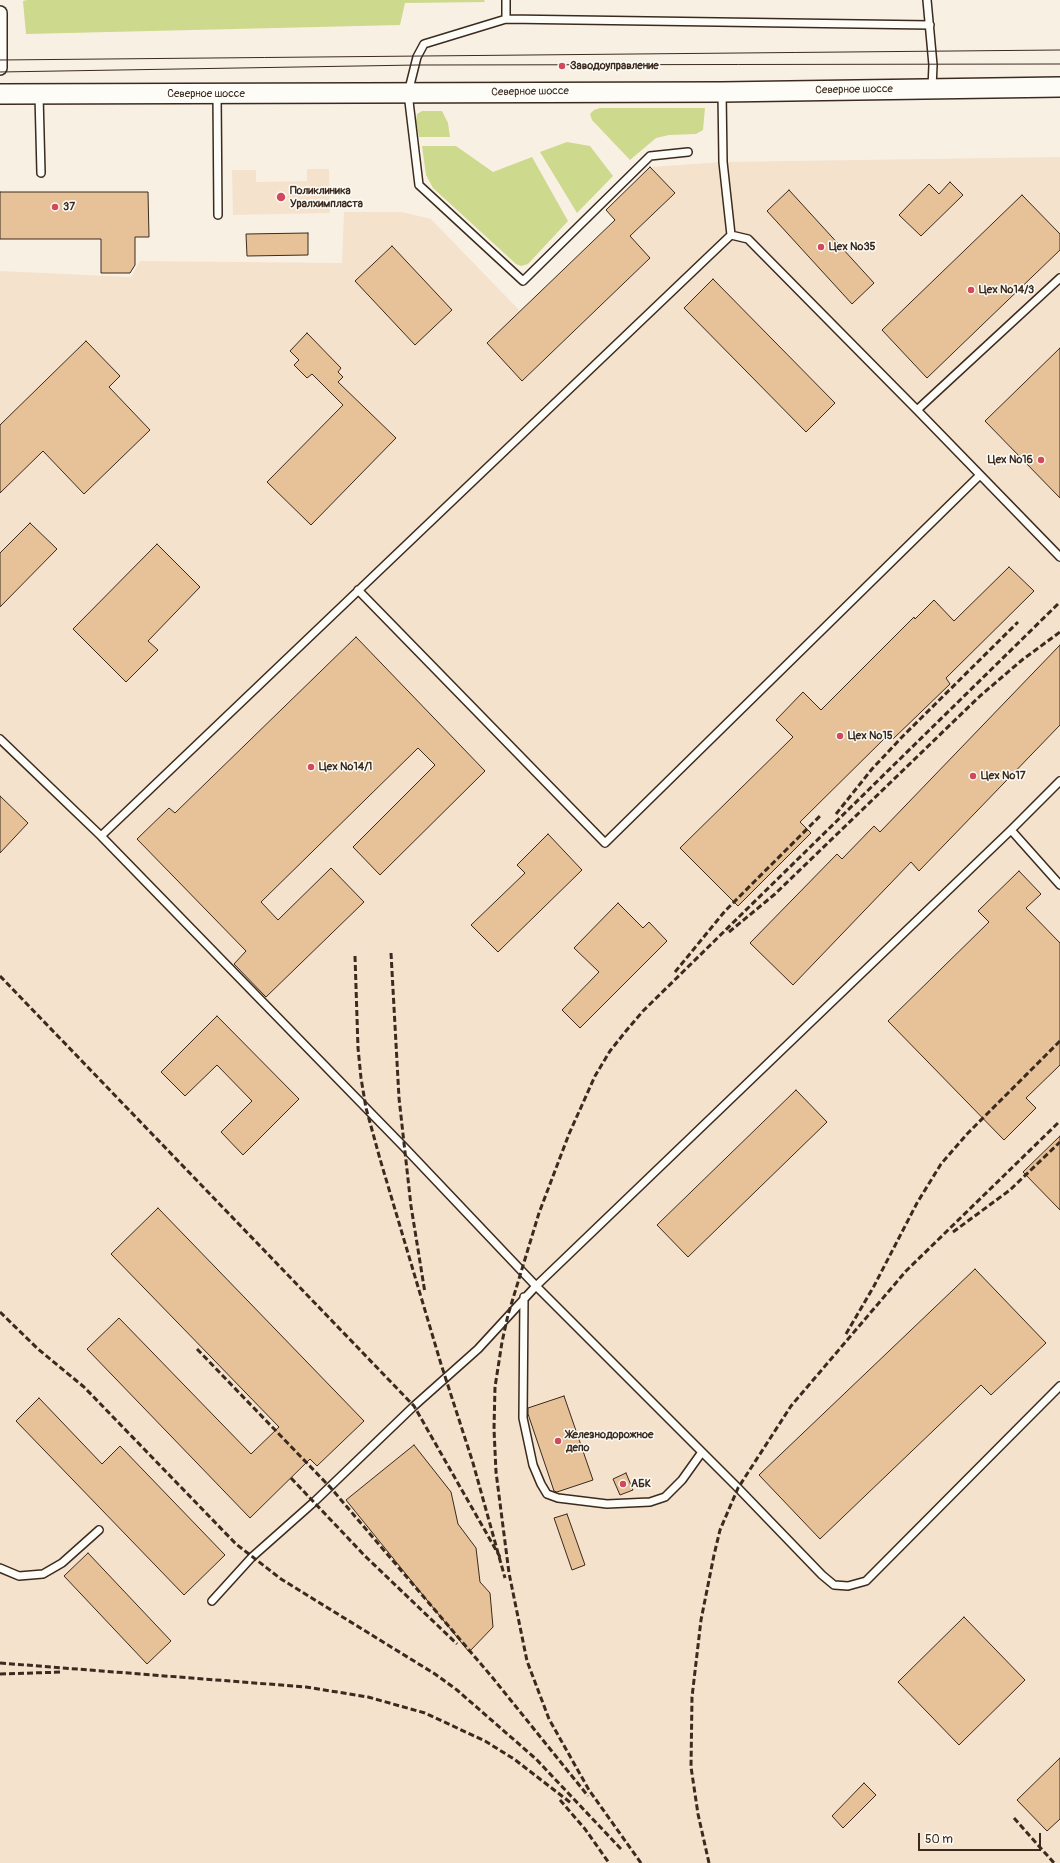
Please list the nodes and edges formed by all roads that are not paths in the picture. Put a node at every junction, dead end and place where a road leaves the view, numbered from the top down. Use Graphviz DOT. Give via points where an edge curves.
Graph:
graph roads {
  1 [pos="506,0"];
  2 [pos="927,0"];
  3 [pos="0,13"];
  4 [pos="506,19"];
  5 [pos="930,25"];
  6 [pos="0,68"];
  7 [pos="1060,87"];
  8 [pos="932,89"];
  9 [pos="722,92"];
  10 [pos="408,93"];
  11 [pos="0,94"];
  12 [pos="217,94"];
  13 [pos="39,95"];
  14 [pos="688,152"];
  15 [pos="41,173"];
  16 [pos="218,215"];
  17 [pos="731,236"];
  18 [pos="1060,278"];
  19 [pos="918,410"];
  20 [pos="980,475"];
  21 [pos="1060,557"];
  22 [pos="358,590"];
  23 [pos="0,739"];
  24 [pos="1060,780"];
  25 [pos="1011,830"];
  26 [pos="101,836"];
  27 [pos="1060,885"];
  28 [pos="536,1286"];
  29 [pos="524,1297"];
  30 [pos="1060,1386"];
  31 [pos="702,1452"];
  32 [pos="99,1530"];
  33 [pos="0,1568"];
  34 [pos="212,1601"];
  1 -- 4 [label="lane"];
  2 -- 5 [label="lane"];
  3 -- 6 [label="street"];
  4 -- 5 [label="lane"];
  4 -- 10 [label="lane" via="424,44 417,57"];
  5 -- 8 [label="lane"];
  7 -- 8 [label="main road, Северное шоссе"];
  8 -- 9 [label="main road, Северное шоссе"];
  9 -- 10 [label="main road, Северное шоссе"];
  9 -- 17 [label="lane" via="723,162"];
  10 -- 12 [label="main road, Северное шоссе"];
  10 -- 14 [label="lane" via="419,184 523,281 650,156"];
  11 -- 13 [label="main road, Северное шоссе"];
  12 -- 13 [label="main road, Северное шоссе"];
  12 -- 16 [label="lane"];
  13 -- 15 [label="lane"];
  17 -- 19 [label="lane" via="748,239"];
  17 -- 22 [label="lane"];
  18 -- 19 [label="lane"];
  19 -- 20 [label="lane"];
  20 -- 21 [label="lane"];
  20 -- 22 [label="lane" via="605,844"];
  22 -- 26 [label="lane"];
  23 -- 26 [label="lane"];
  24 -- 25 [label="lane"];
  25 -- 27 [label="lane"];
  25 -- 28 [label="lane"];
  26 -- 28 [label="lane" via="394,1136"];
  28 -- 29 [label="lane"];
  28 -- 31 [label="lane"];
  29 -- 31 [label="lane" via="522,1418 533,1465 547,1494 558,1498 608,1504 650,1502 665,1497 682,1480"];
  29 -- 34 [label="lane" via="478,1349 252,1557"];
  30 -- 31 [label="lane" via="866,1581 848,1586 834,1585 822,1575"];
  32 -- 33 [label="lane" via="62,1563 43,1574 19,1576"];
}
